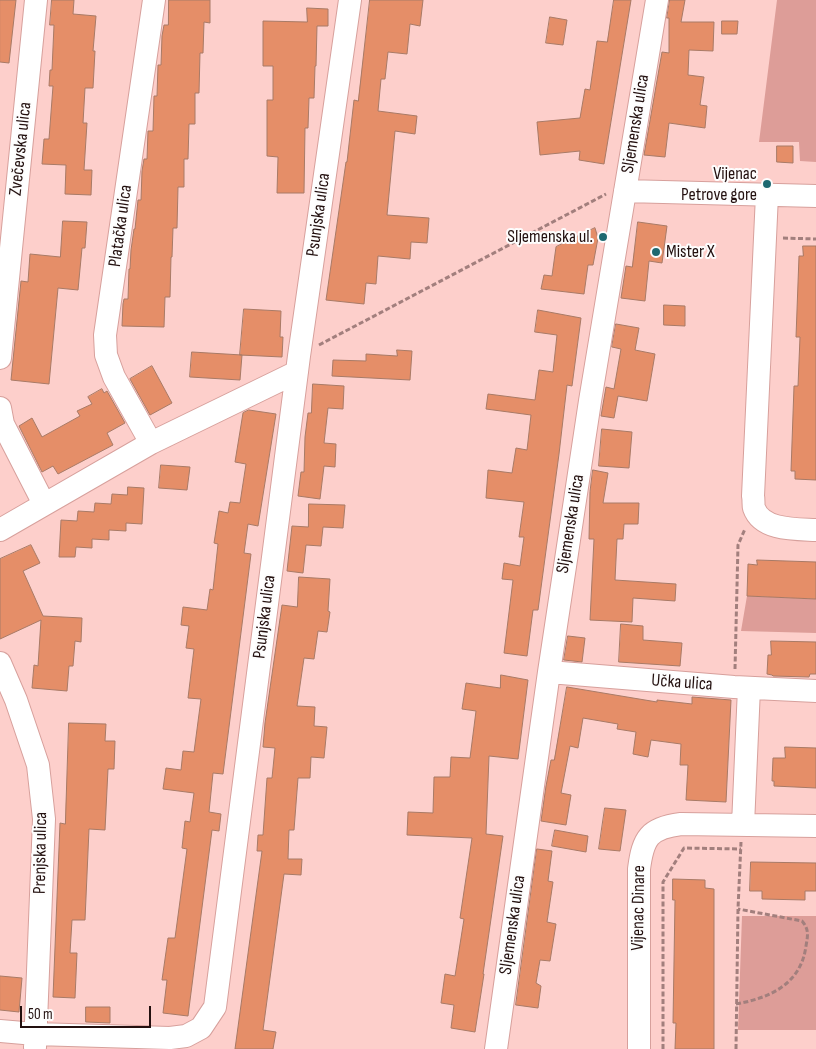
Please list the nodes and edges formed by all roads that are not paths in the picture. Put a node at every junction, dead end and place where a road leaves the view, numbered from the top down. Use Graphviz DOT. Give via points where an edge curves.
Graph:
graph roads {
  1 [pos="36,0"];
  2 [pos="154,0"];
  3 [pos="350,0"];
  4 [pos="656,0"];
  5 [pos="615,193"];
  6 [pos="767,195"];
  7 [pos="816,196"];
  8 [pos="0,358"];
  9 [pos="298,364"];
  10 [pos="0,408"];
  11 [pos="151,443"];
  12 [pos="44,504"];
  13 [pos="0,530"];
  14 [pos="816,530"];
  15 [pos="0,664"];
  16 [pos="548,672"];
  17 [pos="742,687"];
  18 [pos="816,691"];
  19 [pos="743,825"];
  20 [pos="816,826"];
  21 [pos="0,1031"];
  22 [pos="35,1042"];
  23 [pos="496,1049"];
  24 [pos="639,1049"];
  1 -- 8 [label="street, Zvečevska ulica"];
  2 -- 11 [label="street, Platačka ulica" via="105,335 106,355 114,377"];
  3 -- 9 [label="street, Psunjska ulica"];
  4 -- 5 [label="street, Sljemenska ulica"];
  5 -- 6 [label="street"];
  5 -- 16 [label="street, Sljemenska ulica" via="590,402"];
  6 -- 7 [label="street"];
  6 -- 14 [label="street" via="754,509 772,525"];
  9 -- 11 [label="street"];
  9 -- 22 [label="street, Psunjska ulica" via="215,1007 201,1028 186,1036"];
  10 -- 12 [label="street" via="3,424"];
  11 -- 12 [label="street"];
  12 -- 13 [label="street"];
  15 -- 22 [label="street, Prenjska ulica" via="38,765 44,819"];
  16 -- 17 [label="street, Učka ulica"];
  16 -- 23 [label="street, Sljemenska ulica"];
  17 -- 18 [label="street, Učka ulica"];
  17 -- 19 [label="street"];
  19 -- 20 [label="street, Vijenac Dinare"];
  19 -- 24 [label="street, Vijenac Dinare" via="666,826 645,840 639,868"];
  21 -- 22 [label="street, Psunjska ulica"];
}
